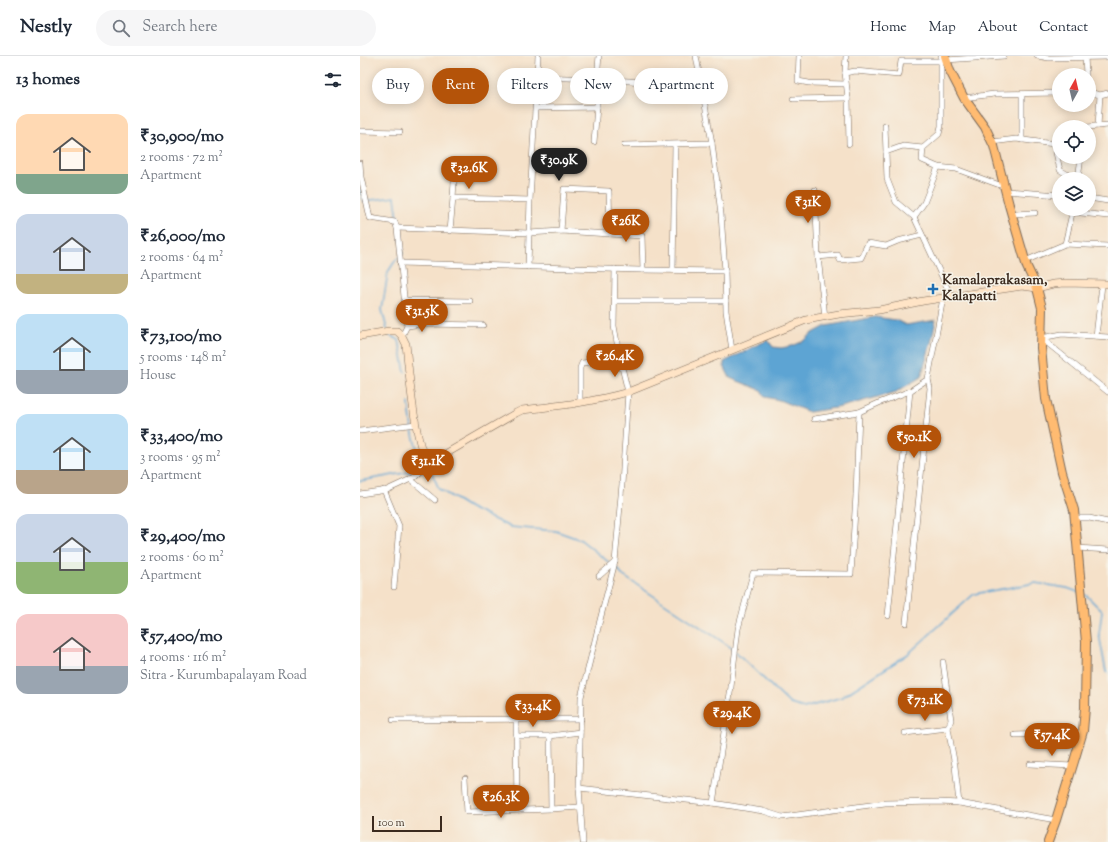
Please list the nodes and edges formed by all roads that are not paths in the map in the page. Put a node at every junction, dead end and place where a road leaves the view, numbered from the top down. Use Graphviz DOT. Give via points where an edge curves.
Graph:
graph roads {
  1 [pos="538,56"];
  2 [pos="599,56"];
  3 [pos="696,56"];
  4 [pos="799,56"];
  5 [pos="846,56"];
  6 [pos="1004,56"];
  7 [pos="1037,56"];
  8 [pos="1085,57"];
  9 [pos="1108,57"];
  10 [pos="943,58"];
  11 [pos="537,68"];
  12 [pos="598,68"];
  13 [pos="1086,68"];
  14 [pos="845,73"];
  15 [pos="846,84"];
  16 [pos="1052,93"];
  17 [pos="1108,93"];
  18 [pos="1022,94"];
  19 [pos="1096,95"];
  20 [pos="1100,96"];
  21 [pos="848,98"];
  22 [pos="964,98"];
  23 [pos="793,99"];
  24 [pos="536,104"];
  25 [pos="597,107"];
  26 [pos="536,108"];
  27 [pos="1108,125"];
  28 [pos="885,126"];
  29 [pos="1098,126"];
  30 [pos="360,131"];
  31 [pos="400,132"];
  32 [pos="1022,140"];
  33 [pos="594,142"];
  34 [pos="992,142"];
  35 [pos="712,144"];
  36 [pos="849,144"];
  37 [pos="624,145"];
  38 [pos="676,145"];
  39 [pos="923,148"];
  40 [pos="886,152"];
  41 [pos="360,163"];
  42 [pos="455,166"];
  43 [pos="938,167"];
  44 [pos="1064,172"];
  45 [pos="1005,189"];
  46 [pos="815,190"];
  47 [pos="1052,194"];
  48 [pos="453,198"];
  49 [pos="1096,199"];
  50 [pos="530,200"];
  51 [pos="1108,201"];
  52 [pos="1035,213"];
  53 [pos="1012,214"];
  54 [pos="1096,214"];
  55 [pos="1072,216"];
  56 [pos="1108,216"];
  57 [pos="914,217"];
  58 [pos="398,228"];
  59 [pos="450,231"];
  60 [pos="561,231"];
  61 [pos="529,233"];
  62 [pos="610,234"];
  63 [pos="922,235"];
  64 [pos="1065,244"];
  65 [pos="1108,246"];
  66 [pos="818,258"];
  67 [pos="399,259"];
  68 [pos="1025,261"];
  69 [pos="528,266"];
  70 [pos="615,269"];
  71 [pos="643,270"];
  72 [pos="673,270"];
  73 [pos="725,271"];
  74 [pos="1105,284"];
  75 [pos="1038,288"];
  76 [pos="951,296"];
  77 [pos="943,298"];
  78 [pos="404,300"];
  79 [pos="470,301"];
  80 [pos="615,301"];
  81 [pos="726,301"];
  82 [pos="825,317"];
  83 [pos="483,325"];
  84 [pos="406,326"];
  85 [pos="360,336"];
  86 [pos="402,336"];
  87 [pos="1096,336"];
  88 [pos="1108,337"];
  89 [pos="1041,338"];
  90 [pos="732,350"];
  91 [pos="620,359"];
  92 [pos="928,379"];
  93 [pos="910,390"];
  94 [pos="628,392"];
  95 [pos="1108,392"];
  96 [pos="580,402"];
  97 [pos="859,412"];
  98 [pos="814,419"];
  99 [pos="413,425"];
  100 [pos="360,431"];
  101 [pos="432,461"];
  102 [pos="413,478"];
  103 [pos="384,490"];
  104 [pos="360,494"];
  105 [pos="434,500"];
  106 [pos="1074,518"];
  107 [pos="1108,522"];
  108 [pos="1077,548"];
  109 [pos="1108,550"];
  110 [pos="615,562"];
  111 [pos="599,576"];
  112 [pos="394,587"];
  113 [pos="888,616"];
  114 [pos="906,623"];
  115 [pos="943,662"];
  116 [pos="580,719"];
  117 [pos="393,720"];
  118 [pos="516,720"];
  119 [pos="948,728"];
  120 [pos="580,732"];
  121 [pos="905,733"];
  122 [pos="1082,733"];
  123 [pos="1015,735"];
  124 [pos="516,736"];
  125 [pos="550,736"];
  126 [pos="1030,764"];
  127 [pos="1073,766"];
  128 [pos="465,778"];
  129 [pos="579,788"];
  130 [pos="713,803"];
  131 [pos="959,803"];
  132 [pos="580,807"];
  133 [pos="551,809"];
  134 [pos="517,810"];
  135 [pos="1056,820"];
  136 [pos="583,842"];
  137 [pos="1048,842"];
  1 -- 11 [label="street"];
  2 -- 12 [label="street"];
  3 -- 35 [label="street"];
  4 -- 15 [label="street" via="798,81"];
  5 -- 14 [label="street"];
  6 -- 10 [label="street"];
  7 -- 8 [label="street"];
  8 -- 9 [label="street"];
  8 -- 13 [label="street"];
  10 -- 14 [label="street" via="901,61 899,75 856,71"];
  10 -- 22 [label="main road"];
  10 -- 39 [label="street" via="941,126 939,134"];
  14 -- 15 [label="street"];
  15 -- 21 [label="street"];
  16 -- 18 [label="street"];
  17 -- 20 [label="street"];
  18 -- 22 [label="street"];
  18 -- 32 [label="street"];
  19 -- 20 [label="street"];
  20 -- 29 [label="street"];
  21 -- 23 [label="street"];
  21 -- 36 [label="street"];
  22 -- 34 [label="main road" via="985,127"];
  24 -- 26 [label="street"];
  25 -- 26 [label="street"];
  25 -- 33 [label="street"];
  26 -- 50 [label="street"];
  27 -- 29 [label="street"];
  28 -- 40 [label="street"];
  30 -- 31 [label="street"];
  32 -- 34 [label="street"];
  32 -- 44 [label="street" via="1054,144 1060,170"];
  34 -- 45 [label="main road"];
  35 -- 38 [label="street"];
  35 -- 73 [label="street"];
  37 -- 38 [label="street"];
  38 -- 72 [label="street"];
  39 -- 40 [label="street" via="903,146"];
  39 -- 43 [label="street" via="922,160"];
  40 -- 57 [label="street" via="886,179 896,202"];
  41 -- 58 [label="street" via="370,218 395,222"];
  42 -- 48 [label="street"];
  43 -- 45 [label="street" via="956,169"];
  43 -- 57 [label="street" via="924,203"];
  45 -- 47 [label="street"];
  45 -- 53 [label="main road"];
  46 -- 66 [label="street"];
  48 -- 50 [label="street"];
  48 -- 59 [label="street"];
  49 -- 51 [label="street"];
  50 -- 61 [label="street"];
  52 -- 53 [label="street"];
  53 -- 68 [label="main road"];
  54 -- 56 [label="street"];
  55 -- 64 [label="street"];
  57 -- 63 [label="street"];
  58 -- 59 [label="street"];
  58 -- 67 [label="street"];
  59 -- 61 [label="street"];
  60 -- 61 [label="street"];
  60 -- 62 [label="street"];
  60 -- 62 [label="street" via="564,189 609,191"];
  61 -- 69 [label="street"];
  62 -- 71 [label="street" via="642,236"];
  63 -- 66 [label="street" via="886,246 868,243 861,258 840,260 838,255"];
  63 -- 76 [label="street"];
  64 -- 65 [label="street"];
  64 -- 68 [label="street"];
  66 -- 82 [label="street"];
  67 -- 69 [label="street"];
  67 -- 78 [label="street"];
  68 -- 75 [label="main road"];
  69 -- 70 [label="street"];
  70 -- 71 [label="street"];
  70 -- 80 [label="street"];
  71 -- 72 [label="street"];
  72 -- 73 [label="street"];
  73 -- 81 [label="street"];
  74 -- 75 [label="main road" via="1065,283"];
  74 -- 87 [label="street"];
  75 -- 76 [label="main road" via="1022,286"];
  75 -- 89 [label="main road" via="1042,308"];
  76 -- 77 [label="main road"];
  77 -- 82 [label="main road"];
  77 -- 92 [label="street"];
  78 -- 79 [label="street"];
  78 -- 84 [label="street"];
  80 -- 81 [label="street"];
  80 -- 91 [label="street" via="614,326"];
  81 -- 90 [label="street"];
  82 -- 90 [label="main road" via="806,320"];
  83 -- 84 [label="street"];
  84 -- 86 [label="street"];
  85 -- 86 [label="main road" via="397,331"];
  86 -- 99 [label="main road" via="406,344"];
  87 -- 88 [label="street"];
  87 -- 89 [label="street" via="1062,334"];
  89 -- 95 [label="street"];
  89 -- 106 [label="main road" via="1046,399"];
  90 -- 94 [label="main road"];
  91 -- 94 [label="street"];
  91 -- 96 [label="street" via="582,363"];
  92 -- 93 [label="street"];
  92 -- 114 [label="street" via="930,388"];
  93 -- 97 [label="street"];
  93 -- 113 [label="street"];
  94 -- 96 [label="main road"];
  94 -- 110 [label="street"];
  96 -- 101 [label="main road" via="516,412"];
  97 -- 98 [label="street"];
  97 -- 130 [label="street" via="851,574 753,573 738,629"];
  99 -- 100 [label="street"];
  99 -- 101 [label="main road" via="425,455"];
  101 -- 102 [label="street"];
  102 -- 103 [label="street"];
  102 -- 105 [label="street"];
  103 -- 104 [label="street"];
  103 -- 112 [label="street" via="398,526"];
  106 -- 107 [label="street"];
  106 -- 108 [label="main road"];
  108 -- 109 [label="street"];
  108 -- 122 [label="main road" via="1086,649"];
  110 -- 111 [label="street"];
  110 -- 116 [label="street" via="581,697"];
  115 -- 119 [label="street" via="951,720"];
  116 -- 118 [label="street"];
  116 -- 120 [label="street"];
  117 -- 118 [label="street"];
  118 -- 124 [label="street"];
  119 -- 121 [label="street"];
  119 -- 131 [label="street"];
  120 -- 125 [label="street"];
  120 -- 129 [label="street"];
  122 -- 123 [label="street"];
  122 -- 127 [label="main road"];
  124 -- 125 [label="street"];
  124 -- 134 [label="street"];
  125 -- 133 [label="street"];
  126 -- 127 [label="street"];
  127 -- 135 [label="main road"];
  128 -- 134 [label="street" via="467,812"];
  129 -- 130 [label="street"];
  129 -- 132 [label="street"];
  130 -- 131 [label="street" via="763,810 782,817 885,804"];
  131 -- 135 [label="street"];
  132 -- 133 [label="street"];
  132 -- 136 [label="street"];
  133 -- 134 [label="street"];
  135 -- 137 [label="main road"];
}
